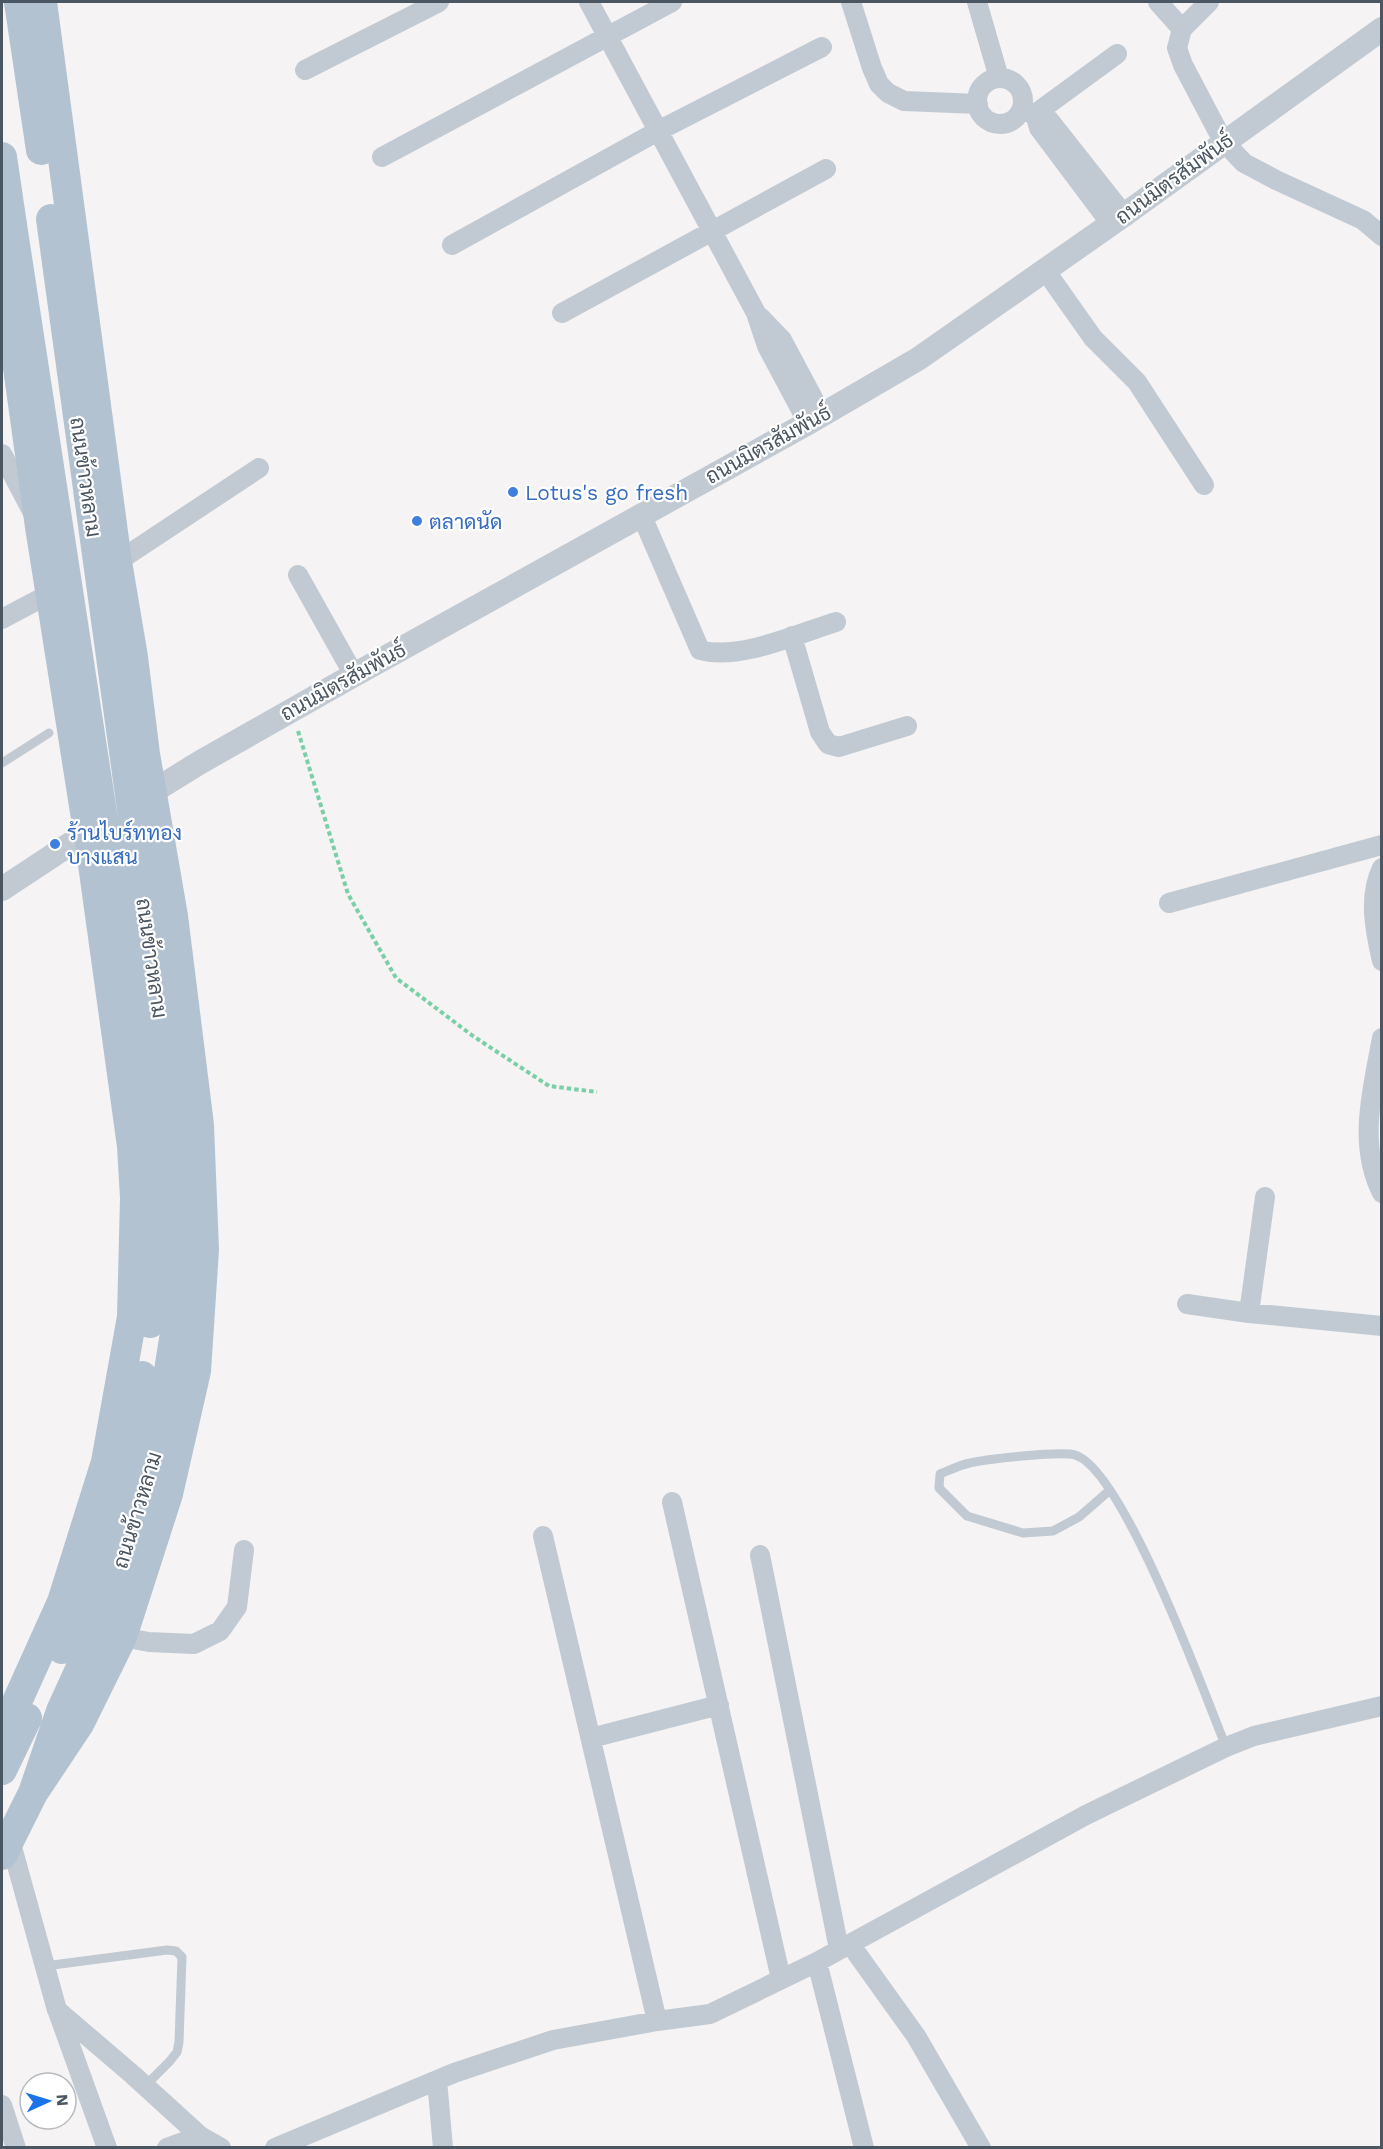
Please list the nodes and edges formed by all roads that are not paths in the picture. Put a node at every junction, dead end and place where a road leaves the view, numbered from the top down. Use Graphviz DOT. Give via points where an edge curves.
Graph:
graph roads {
  1 [pos="19,2"];
  2 [pos="42,2"];
  3 [pos="439,2"];
  4 [pos="589,2"];
  5 [pos="672,2"];
  6 [pos="851,2"];
  7 [pos="977,2"];
  8 [pos="1158,2"];
  9 [pos="1209,2"];
  10 [pos="1182,28"];
  11 [pos="1382,29"];
  12 [pos="608,37"];
  13 [pos="822,47"];
  14 [pos="1117,54"];
  15 [pos="305,70"];
  16 [pos="999,78"];
  17 [pos="978,104"];
  18 [pos="1029,112"];
  19 [pos="658,131"];
  20 [pos="1224,141"];
  21 [pos="2,157"];
  22 [pos="382,157"];
  23 [pos="826,169"];
  24 [pos="1118,219"];
  25 [pos="712,232"];
  26 [pos="1382,236"];
  27 [pos="453,245"];
  28 [pos="2,252"];
  29 [pos="1045,270"];
  30 [pos="562,313"];
  31 [pos="815,419"];
  32 [pos="101,439"];
  33 [pos="16,452"];
  34 [pos="259,468"];
  35 [pos="1204,485"];
  36 [pos="641,514"];
  37 [pos="117,562"];
  38 [pos="298,575"];
  39 [pos="51,593"];
  40 [pos="2,619"];
  41 [pos="836,622"];
  42 [pos="792,636"];
  43 [pos="133,657"];
  44 [pos="61,658"];
  45 [pos="354,675"];
  46 [pos="907,726"];
  47 [pos="49,733"];
  48 [pos="2,763"];
  49 [pos="151,792"];
  50 [pos="88,831"];
  51 [pos="1382,845"];
  52 [pos="1382,868"];
  53 [pos="2,889"];
  54 [pos="1169,903"];
  55 [pos="173,916"];
  56 [pos="102,932"];
  57 [pos="1382,962"];
  58 [pos="1382,1038"];
  59 [pos="199,1125"];
  60 [pos="132,1146"];
  61 [pos="1382,1193"];
  62 [pos="1265,1197"];
  63 [pos="1187,1304"];
  64 [pos="1250,1313"];
  65 [pos="163,1325"];
  66 [pos="1382,1326"];
  67 [pos="1110,1490"];
  68 [pos="672,1502"];
  69 [pos="543,1536"];
  70 [pos="244,1550"];
  71 [pos="760,1555"];
  72 [pos="122,1637"];
  73 [pos="719,1705"];
  74 [pos="1382,1706"];
  75 [pos="2,1735"];
  76 [pos="591,1738"];
  77 [pos="1226,1747"];
  78 [pos="2,1770"];
  79 [pos="33,1793"];
  80 [pos="6,1847"];
  81 [pos="845,1947"];
  82 [pos="817,1962"];
  83 [pos="44,1966"];
  84 [pos="781,1979"];
  85 [pos="57,2010"];
  86 [pos="657,2021"];
  87 [pos="437,2080"];
  88 [pos="145,2086"];
  89 [pos="2,2105"];
  90 [pos="200,2136"];
  91 [pos="16,2148"];
  92 [pos="107,2148"];
  93 [pos="167,2148"];
  94 [pos="220,2148"];
  95 [pos="275,2148"];
  96 [pos="443,2148"];
  97 [pos="864,2148"];
  98 [pos="981,2148"];
  1 -- 65 [label="main road, ถนนข้าวหลาม, bridge" via="168,1072 179,1202"];
  2 -- 32 [label="main road"];
  3 -- 15 [label="street"];
  4 -- 12 [label="street"];
  5 -- 12 [label="street"];
  6 -- 17 [label="street" via="872,68 888,93 904,101"];
  7 -- 16 [label="street"];
  8 -- 10 [label="street"];
  9 -- 10 [label="street"];
  10 -- 20 [label="street" via="1177,48 1183,65"];
  11 -- 20 [label="street, ถนนมิตรสัมพันธ์"];
  12 -- 19 [label="street"];
  12 -- 22 [label="street"];
  13 -- 19 [label="street"];
  14 -- 18 [label="street"];
  16 -- 17 [label="street" via="980,89"];
  16 -- 18 [label="street" via="1019,87"];
  17 -- 18 [label="street" via="984,117 998,124"];
  18 -- 24 [label="street"];
  19 -- 25 [label="street"];
  19 -- 27 [label="street"];
  20 -- 24 [label="street, ถนนมิตรสัมพันธ์"];
  20 -- 26 [label="street" via="1244,163 1363,220"];
  21 -- 65 [label="main road, ถนนข้าวหลาม, bridge" via="142,1074"];
  23 -- 25 [label="street"];
  24 -- 29 [label="street, ถนนมิตรสัมพันธ์"];
  25 -- 30 [label="street"];
  25 -- 31 [label="street" via="756,313 767,346"];
  28 -- 33 [label="main road"];
  29 -- 31 [label="street, ถนนมิตรสัมพันธ์" via="918,359"];
  29 -- 35 [label="street" via="1094,338 1137,382"];
  31 -- 36 [label="street, ถนนมิตรสัมพันธ์"];
  32 -- 33 [label="main road" via="97,489 90,503 77,511 63,509 52,500 42,481"];
  32 -- 37 [label="main road"];
  33 -- 39 [label="main road" via="40,527"];
  34 -- 37 [label="street"];
  36 -- 42 [label="street" via="700,650 737,652"];
  36 -- 45 [label="street, ถนนมิตรสัมพันธ์"];
  37 -- 43 [label="main road"];
  38 -- 45 [label="street"];
  39 -- 40 [label="street"];
  39 -- 44 [label="main road"];
  41 -- 42 [label="street"];
  42 -- 46 [label="street" via="820,732 828,744 839,747"];
  43 -- 44 [label="main road" via="129,701 122,714 109,722 95,720 85,711 72,693"];
  43 -- 49 [label="main road"];
  44 -- 50 [label="main road"];
  45 -- 49 [label="street, ถนนมิตรสัมพันธ์"];
  47 -- 48 [label="lane"];
  49 -- 50 [label="street, ถนนมิตรสัมพันธ์"];
  49 -- 55 [label="main road"];
  50 -- 53 [label="street, ถนนมิตรสัมพันธ์"];
  50 -- 56 [label="main road"];
  51 -- 54 [label="street"];
  52 -- 57 [label="street" via="1374,884 1375,934"];
  55 -- 56 [label="main road" via="156,879 135,868 121,874 108,902"];
  55 -- 59 [label="main road"];
  56 -- 60 [label="main road"];
  58 -- 61 [label="street" via="1369,1114 1368,1145"];
  59 -- 60 [label="main road" via="183,1091 171,1087 151,1090 133,1105"];
  59 -- 72 [label="main road" via="204,1251 196,1371 168,1494"];
  60 -- 75 [label="main road" via="132,1317 105,1462 62,1602"];
  62 -- 64 [label="street"];
  63 -- 64 [label="street"];
  64 -- 66 [label="street"];
  65 -- 78 [label="main road, ถนนข้าวหลาม" via="128,1464 81,1611"];
  65 -- 79 [label="main road, ถนนข้าวหลาม" via="153,1470 104,1617 62,1711"];
  67 -- 67 [label="lane" via="1089,1464 1075,1455 971,1463 940,1474 939,1488 967,1516 1023,1533 1053,1531 1079,1516"];
  67 -- 77 [label="lane" via="1151,1564"];
  68 -- 73 [label="street"];
  69 -- 76 [label="street"];
  70 -- 72 [label="street" via="237,1607 220,1631 194,1644"];
  71 -- 81 [label="street"];
  72 -- 79 [label="main road" via="79,1724"];
  73 -- 76 [label="street"];
  73 -- 84 [label="street"];
  74 -- 77 [label="street" via="1254,1736"];
  76 -- 86 [label="street"];
  77 -- 81 [label="street" via="1086,1815"];
  79 -- 80 [label="main road, ถนนข้าวหลาม"];
  80 -- 83 [label="street"];
  81 -- 82 [label="street"];
  81 -- 98 [label="street" via="916,2036"];
  82 -- 84 [label="street"];
  82 -- 97 [label="street"];
  83 -- 85 [label="street"];
  83 -- 88 [label="lane" via="167,1950 182,1957 177,2052"];
  84 -- 86 [label="street" via="710,2014"];
  85 -- 88 [label="street"];
  85 -- 92 [label="street"];
  86 -- 87 [label="street" via="553,2040"];
  87 -- 95 [label="street"];
  87 -- 96 [label="street"];
  88 -- 90 [label="street"];
  89 -- 91 [label="street"];
  90 -- 93 [label="street"];
  90 -- 94 [label="street"];
}
